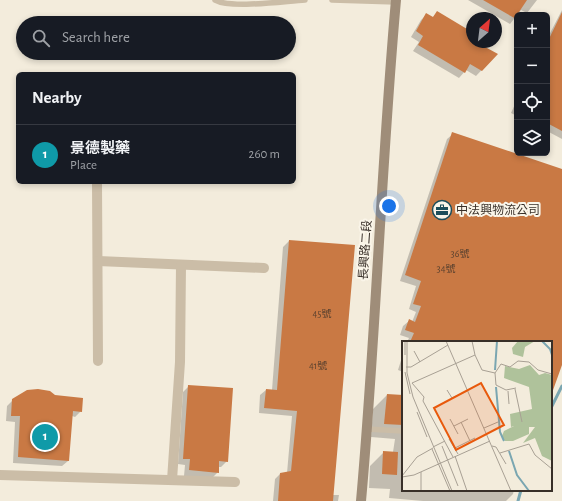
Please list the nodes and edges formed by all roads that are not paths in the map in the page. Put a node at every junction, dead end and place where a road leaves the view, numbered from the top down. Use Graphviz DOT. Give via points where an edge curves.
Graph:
graph roads {
  1 [pos="215,0"];
  2 [pos="305,0"];
  3 [pos="332,0"];
  4 [pos="396,1"];
  5 [pos="97,184"];
  6 [pos="98,261"];
  7 [pos="181,265"];
  8 [pos="264,268"];
  9 [pos="98,361"];
  10 [pos="368,428"];
  11 [pos="402,431"];
  12 [pos="0,475"];
  13 [pos="172,480"];
  14 [pos="234,482"];
  15 [pos="361,501"];
  1 -- 2 [label="lane" via="221,4 235,4"];
  3 -- 4 [label="lane"];
  4 -- 10 [label="street, 長興路二段"];
  5 -- 6 [label="street"];
  6 -- 7 [label="street"];
  6 -- 9 [label="street"];
  7 -- 8 [label="street"];
  7 -- 13 [label="street" via="180,362"];
  10 -- 11 [label="lane"];
  10 -- 15 [label="street, 長興路二段"];
  12 -- 13 [label="street"];
  13 -- 14 [label="street"];
}
